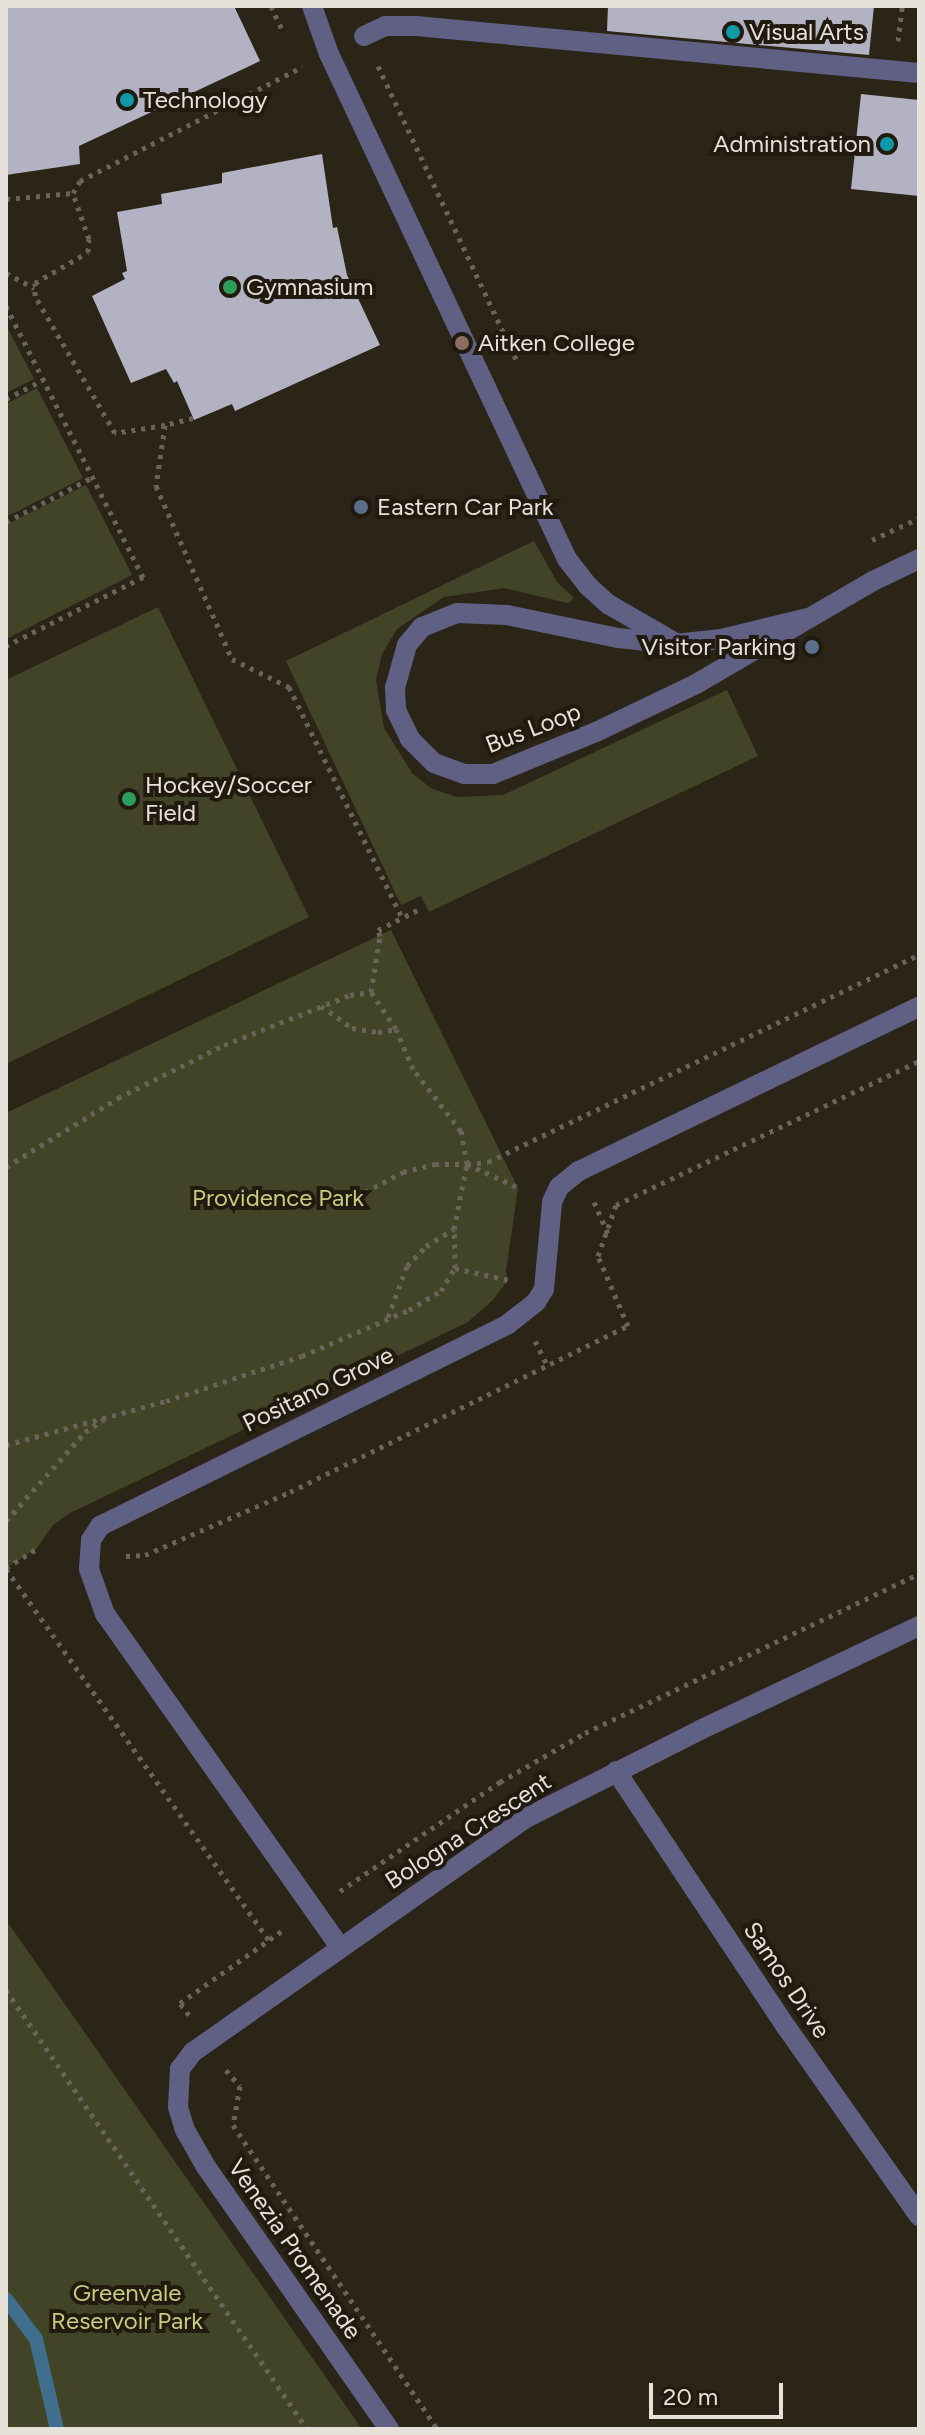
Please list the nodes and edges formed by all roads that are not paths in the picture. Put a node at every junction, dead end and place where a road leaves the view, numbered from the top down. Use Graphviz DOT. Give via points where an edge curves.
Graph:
graph roads {
  1 [pos="312,6"];
  2 [pos="364,36"];
  3 [pos="919,73"];
  4 [pos="919,559"];
  5 [pos="808,618"];
  6 [pos="675,644"];
  7 [pos="919,1007"];
  8 [pos="919,1626"];
  9 [pos="616,1771"];
  10 [pos="340,1947"];
  11 [pos="176,2091"];
  12 [pos="919,2216"];
  13 [pos="389,2429"];
  1 -- 6 [label="street" via="329,54 567,559 608,604"];
  2 -- 3 [label="street" via="385,26 416,26"];
  4 -- 5 [label="street"];
  5 -- 6 [label="street, Bus Loop"];
  5 -- 6 [label="street, Bus Loop" via="696,684 493,774 464,774 434,763 410,739 396,710 395,688 407,645 422,627 457,613 507,615"];
  7 -- 10 [label="street, Positano Grove" via="579,1171 559,1187 552,1202 548,1275 536,1302 523,1314 492,1334 120,1513 100,1526 91,1540 89,1569 105,1614"];
  8 -- 9 [label="street, Bologna Crescent"];
  9 -- 10 [label="street, Bologna Crescent" via="526,1818"];
  9 -- 12 [label="street, Samos Drive"];
  10 -- 11 [label="street, Bologna Crescent" via="193,2052 180,2069"];
  11 -- 13 [label="street, Venezia Promenade" via="185,2130 205,2165"];
}
